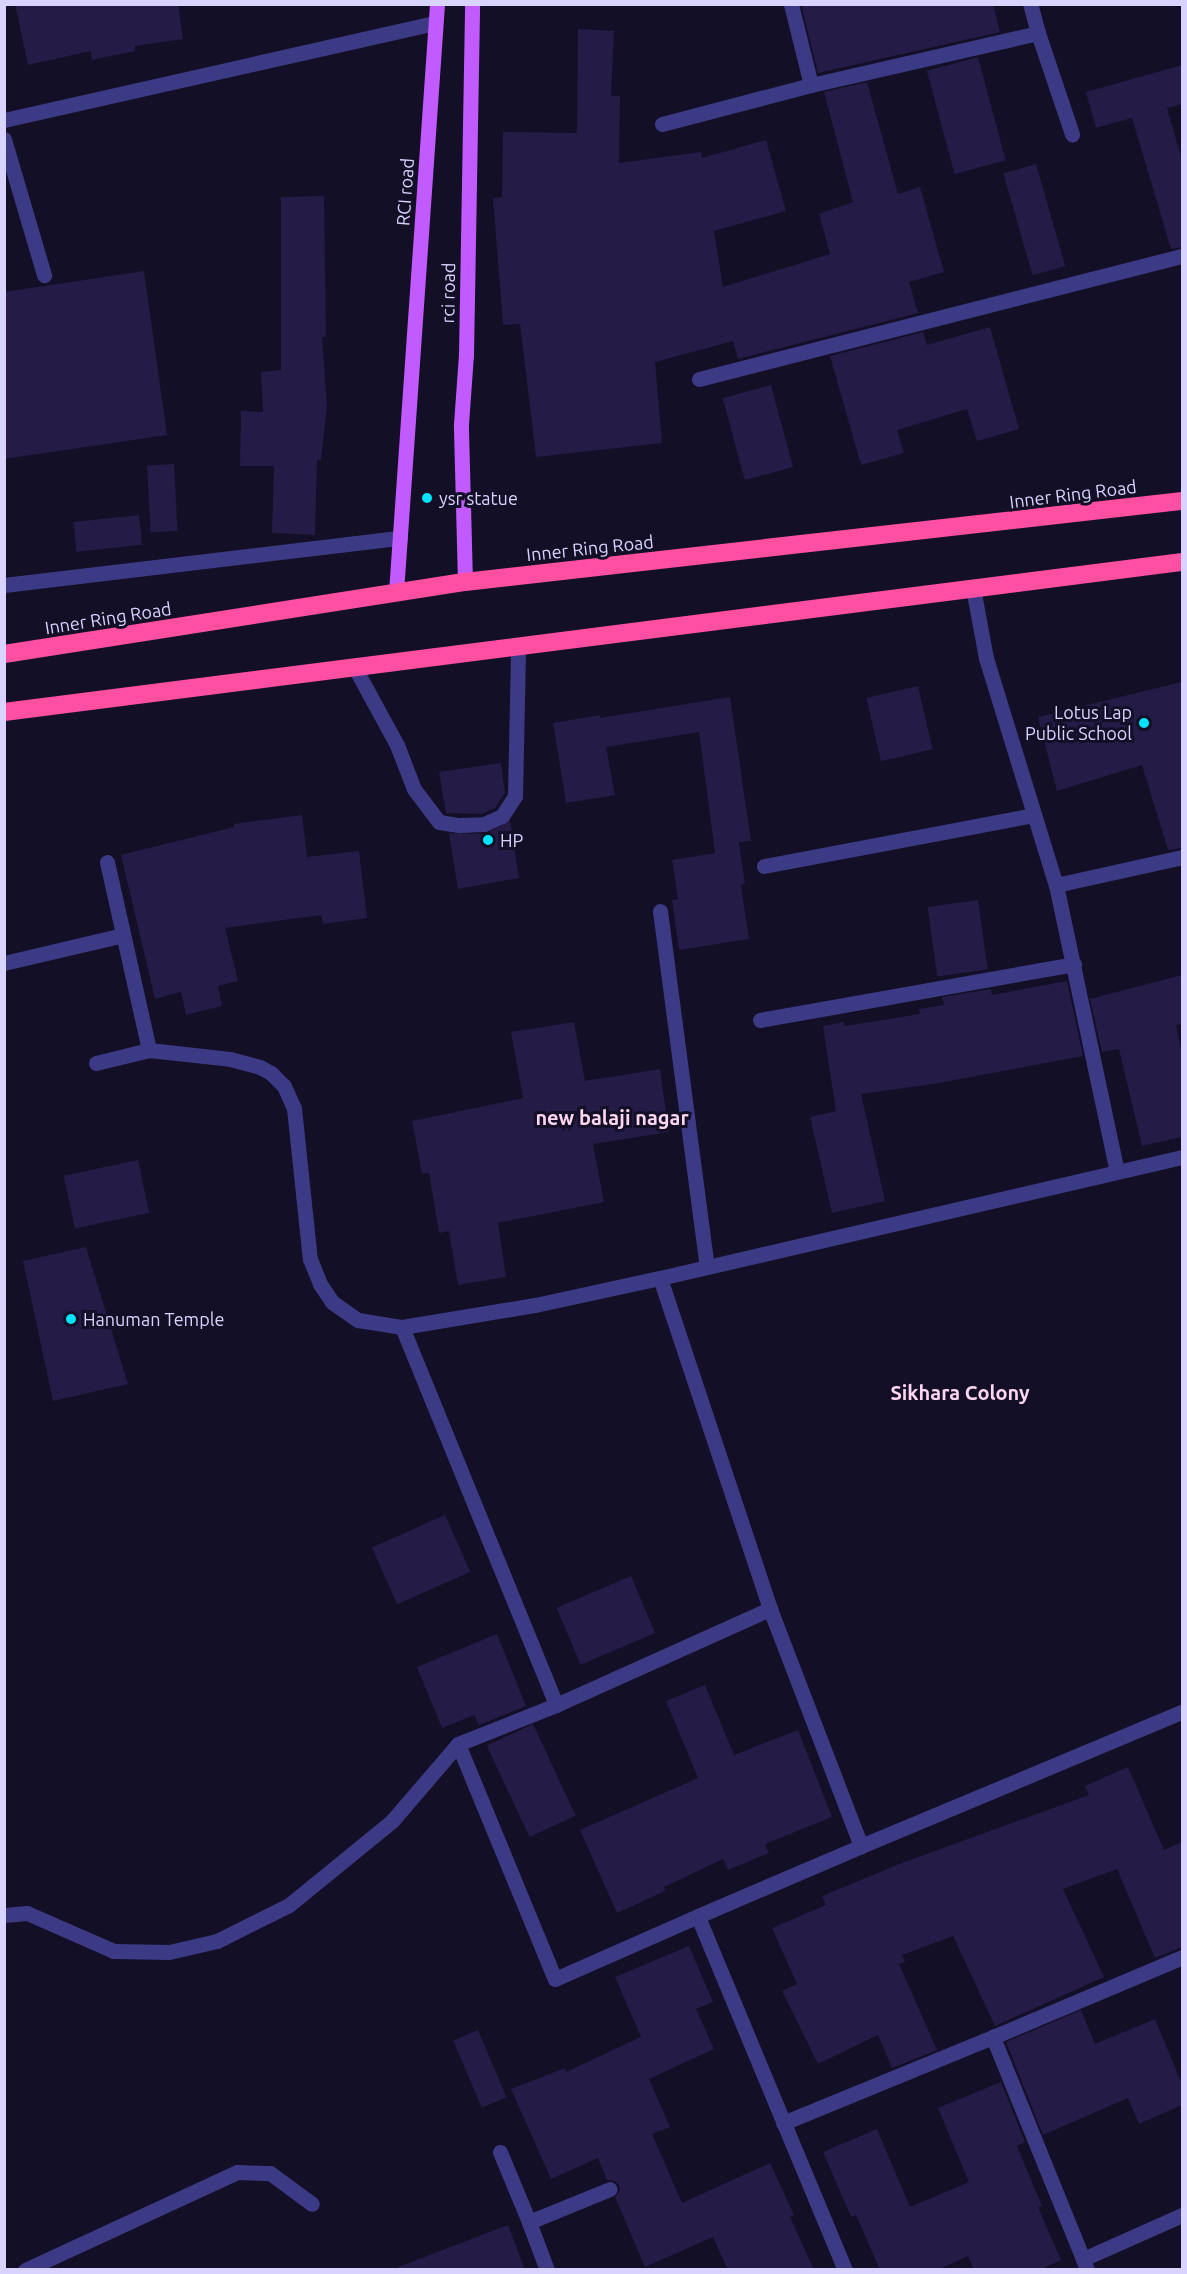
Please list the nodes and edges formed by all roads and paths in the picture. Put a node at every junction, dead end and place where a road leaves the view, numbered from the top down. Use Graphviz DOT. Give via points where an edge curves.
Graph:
graph roads {
  1 [pos="437,4"];
  2 [pos="472,4"];
  3 [pos="791,4"];
  4 [pos="1030,4"];
  5 [pos="435,23"];
  6 [pos="1038,33"];
  7 [pos="812,85"];
  8 [pos="4,120"];
  9 [pos="662,124"];
  10 [pos="1072,134"];
  11 [pos="4,139"];
  12 [pos="1182,256"];
  13 [pos="44,275"];
  14 [pos="699,379"];
  15 [pos="1182,501"];
  16 [pos="400,538"];
  17 [pos="1182,562"];
  18 [pos="465,582"];
  19 [pos="4,585"];
  20 [pos="973,588"];
  21 [pos="396,592"];
  22 [pos="518,647"];
  23 [pos="4,654"];
  24 [pos="355,668"];
  25 [pos="4,712"];
  26 [pos="1034,815"];
  27 [pos="1182,858"];
  28 [pos="107,862"];
  29 [pos="764,866"];
  30 [pos="1056,885"];
  31 [pos="660,911"];
  32 [pos="123,936"];
  33 [pos="4,963"];
  34 [pos="1074,964"];
  35 [pos="760,1020"];
  36 [pos="149,1050"];
  37 [pos="96,1063"];
  38 [pos="1182,1157"];
  39 [pos="1117,1171"];
  40 [pos="707,1267"];
  41 [pos="660,1278"];
  42 [pos="402,1327"];
  43 [pos="770,1609"];
  44 [pos="556,1705"];
  45 [pos="1182,1712"];
  46 [pos="458,1744"];
  47 [pos="861,1845"];
  48 [pos="4,1915"];
  49 [pos="698,1916"];
  50 [pos="1182,1957"];
  51 [pos="993,2037"];
  52 [pos="783,2123"];
  53 [pos="500,2152"];
  54 [pos="610,2189"];
  55 [pos="312,2204"];
  56 [pos="1182,2215"];
  57 [pos="529,2222"];
  58 [pos="1085,2264"];
  59 [pos="25,2270"];
  60 [pos="547,2270"];
  61 [pos="844,2270"];
  1 -- 5 [label="main road, RCI road"];
  2 -- 18 [label="main road, rci road" via="466,355 461,424"];
  3 -- 7 [label="street"];
  4 -- 6 [label="street"];
  5 -- 8 [label="street"];
  5 -- 16 [label="main road, RCI road"];
  6 -- 7 [label="street"];
  6 -- 10 [label="street"];
  7 -- 9 [label="street"];
  11 -- 13 [label="street"];
  12 -- 14 [label="street"];
  15 -- 18 [label="highway, Inner Ring Road"];
  16 -- 19 [label="street"];
  16 -- 21 [label="main road"];
  17 -- 20 [label="highway"];
  18 -- 21 [label="highway, Inner Ring Road"];
  20 -- 22 [label="highway"];
  20 -- 26 [label="street" via="986,658"];
  21 -- 23 [label="highway, Inner Ring Road"];
  22 -- 24 [label="highway"];
  22 -- 24 [label="street" via="514,796 502,816 484,824 439,822 414,789 397,745"];
  24 -- 25 [label="highway"];
  26 -- 29 [label="street"];
  26 -- 30 [label="street"];
  27 -- 30 [label="street"];
  28 -- 32 [label="street"];
  30 -- 34 [label="street"];
  31 -- 40 [label="street"];
  32 -- 33 [label="street"];
  32 -- 36 [label="street"];
  34 -- 35 [label="street"];
  34 -- 39 [label="street"];
  36 -- 37 [label="street"];
  36 -- 42 [label="street" via="230,1059 260,1067 284,1086 294,1108 310,1259 320,1284 332,1302 358,1320"];
  38 -- 39 [label="street"];
  39 -- 40 [label="street"];
  40 -- 41 [label="street"];
  41 -- 42 [label="street" via="535,1305"];
  41 -- 43 [label="street"];
  42 -- 44 [label="street"];
  43 -- 44 [label="street"];
  43 -- 47 [label="street"];
  44 -- 46 [label="street"];
  45 -- 47 [label="street"];
  46 -- 48 [label="street" via="384,1828 289,1905 217,1941 170,1952 114,1951 27,1914"];
  46 -- 49 [label="street" via="555,1979"];
  47 -- 49 [label="street"];
  49 -- 52 [label="street"];
  50 -- 51 [label="street"];
  51 -- 52 [label="street"];
  51 -- 58 [label="street"];
  52 -- 61 [label="street"];
  53 -- 57 [label="street"];
  54 -- 57 [label="street"];
  55 -- 59 [label="street" via="270,2173 237,2172"];
  56 -- 58 [label="street"];
  57 -- 60 [label="street"];
}
